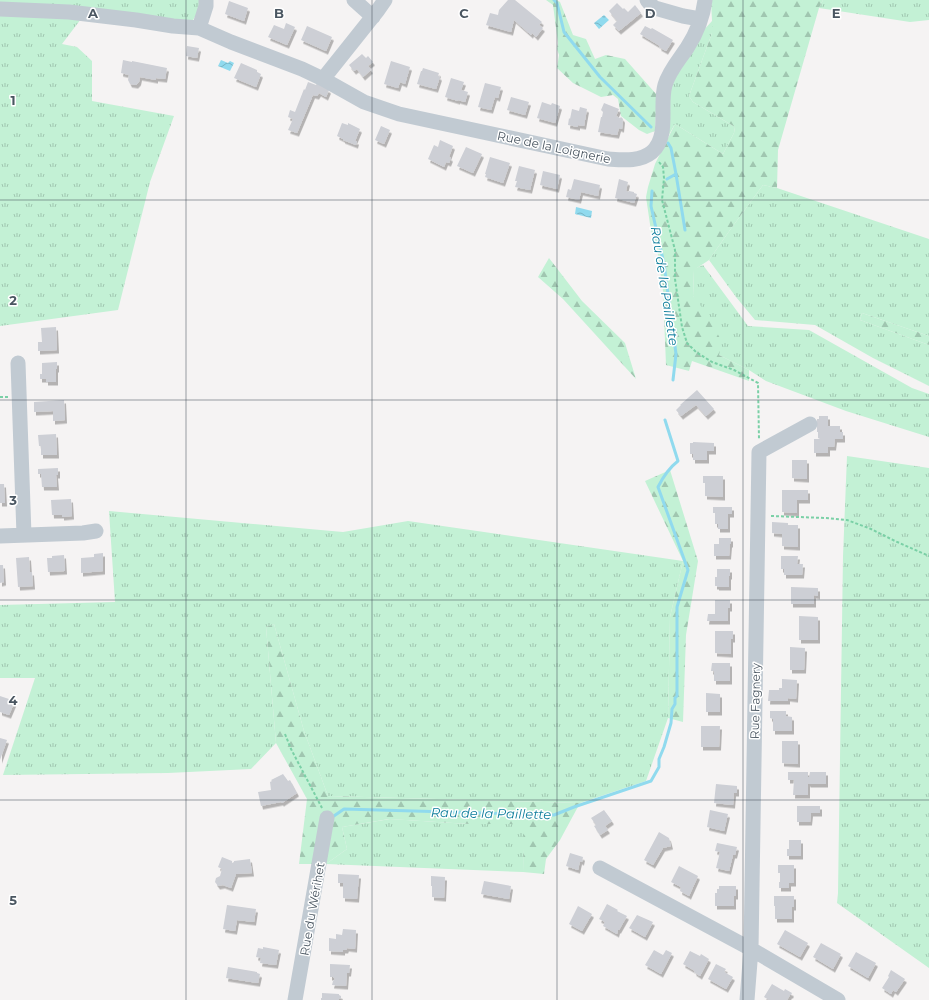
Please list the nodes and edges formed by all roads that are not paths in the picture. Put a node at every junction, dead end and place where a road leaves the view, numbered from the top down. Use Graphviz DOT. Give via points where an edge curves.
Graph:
graph roads {
  1 [pos="206,0"];
  2 [pos="354,0"];
  3 [pos="385,0"];
  4 [pos="647,0"];
  5 [pos="704,0"];
  6 [pos="0,9"];
  7 [pos="373,16"];
  8 [pos="700,19"];
  9 [pos="199,28"];
  10 [pos="323,79"];
  11 [pos="18,363"];
  12 [pos="810,424"];
  13 [pos="96,531"];
  14 [pos="0,536"];
  15 [pos="24,536"];
  16 [pos="327,818"];
  17 [pos="600,868"];
  18 [pos="751,950"];
  19 [pos="295,1000"];
  20 [pos="747,1000"];
  21 [pos="838,1000"];
  1 -- 9 [label="street"];
  2 -- 7 [label="street"];
  3 -- 7 [label="street"];
  4 -- 8 [label="street" via="656,8"];
  5 -- 8 [label="street"];
  6 -- 9 [label="street, Rue de la Loignerie" via="69,12"];
  7 -- 10 [label="street"];
  8 -- 10 [label="street, Rue de la Loignerie" via="696,34 670,72 665,85 663,132 659,142 652,152 636,159 608,159 407,116 364,102"];
  9 -- 10 [label="street, Rue de la Loignerie"];
  11 -- 15 [label="street"];
  12 -- 18 [label="street, Rue Fagnery" via="758,452"];
  13 -- 15 [label="street"];
  14 -- 15 [label="street"];
  16 -- 19 [label="street, Rue du Wérihet"];
  17 -- 18 [label="street"];
  18 -- 20 [label="street, Rue Fagnery"];
  18 -- 21 [label="street"];
}
